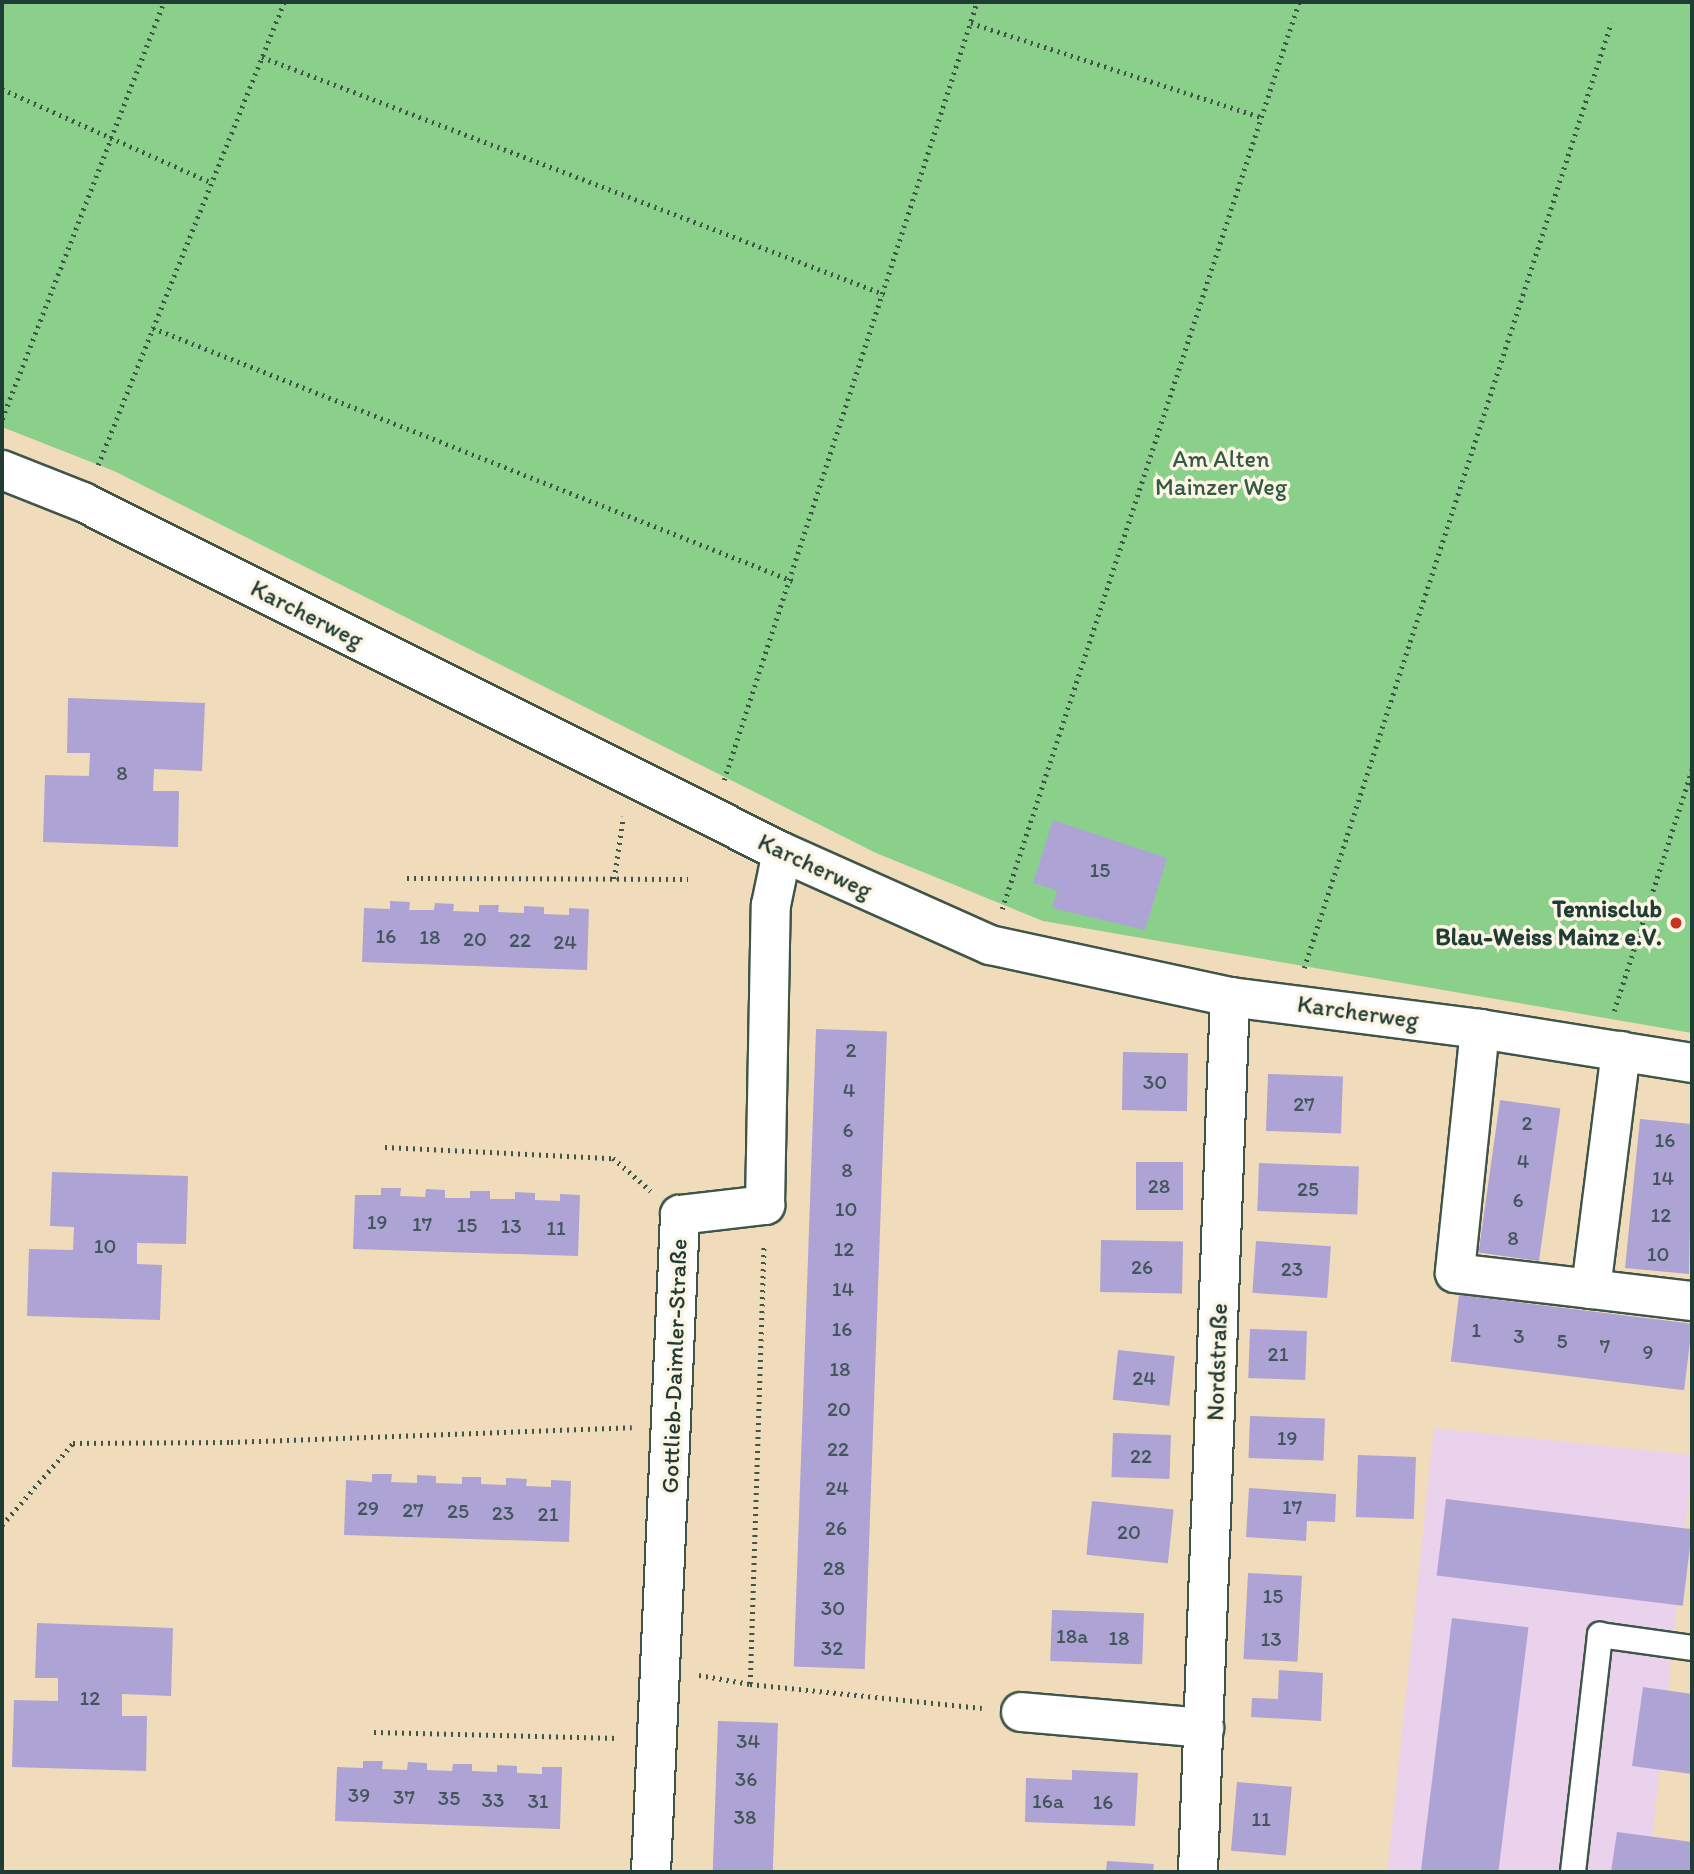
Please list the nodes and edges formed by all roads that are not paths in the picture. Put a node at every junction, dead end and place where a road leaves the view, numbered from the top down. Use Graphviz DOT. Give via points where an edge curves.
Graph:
graph roads {
  1 [pos="2,470"];
  2 [pos="782,852"];
  3 [pos="1230,997"];
  4 [pos="1480,1029"];
  5 [pos="1611,1049"];
  6 [pos="1692,1063"];
  7 [pos="1591,1289"];
  8 [pos="1692,1301"];
  9 [pos="1692,1648"];
  10 [pos="1021,1712"];
  11 [pos="1204,1728"];
  12 [pos="651,1872"];
  13 [pos="1198,1872"];
  14 [pos="1573,1872"];
  1 -- 2 [label="street, Karcherweg" via="83,502"];
  2 -- 3 [label="street, Karcherweg" via="990,945"];
  2 -- 12 [label="street, Gottlieb-Daimler-Straße" via="771,905 765,1205 680,1216"];
  3 -- 4 [label="street, Karcherweg"];
  3 -- 11 [label="street, Nordstraße"];
  4 -- 5 [label="street, Karcherweg"];
  4 -- 7 [label="street" via="1455,1273"];
  5 -- 6 [label="street, Karcherweg"];
  5 -- 7 [label="street"];
  7 -- 8 [label="street"];
  9 -- 14 [label="lane" via="1600,1635"];
  10 -- 11 [label="street"];
  11 -- 13 [label="street, Nordstraße"];
}
